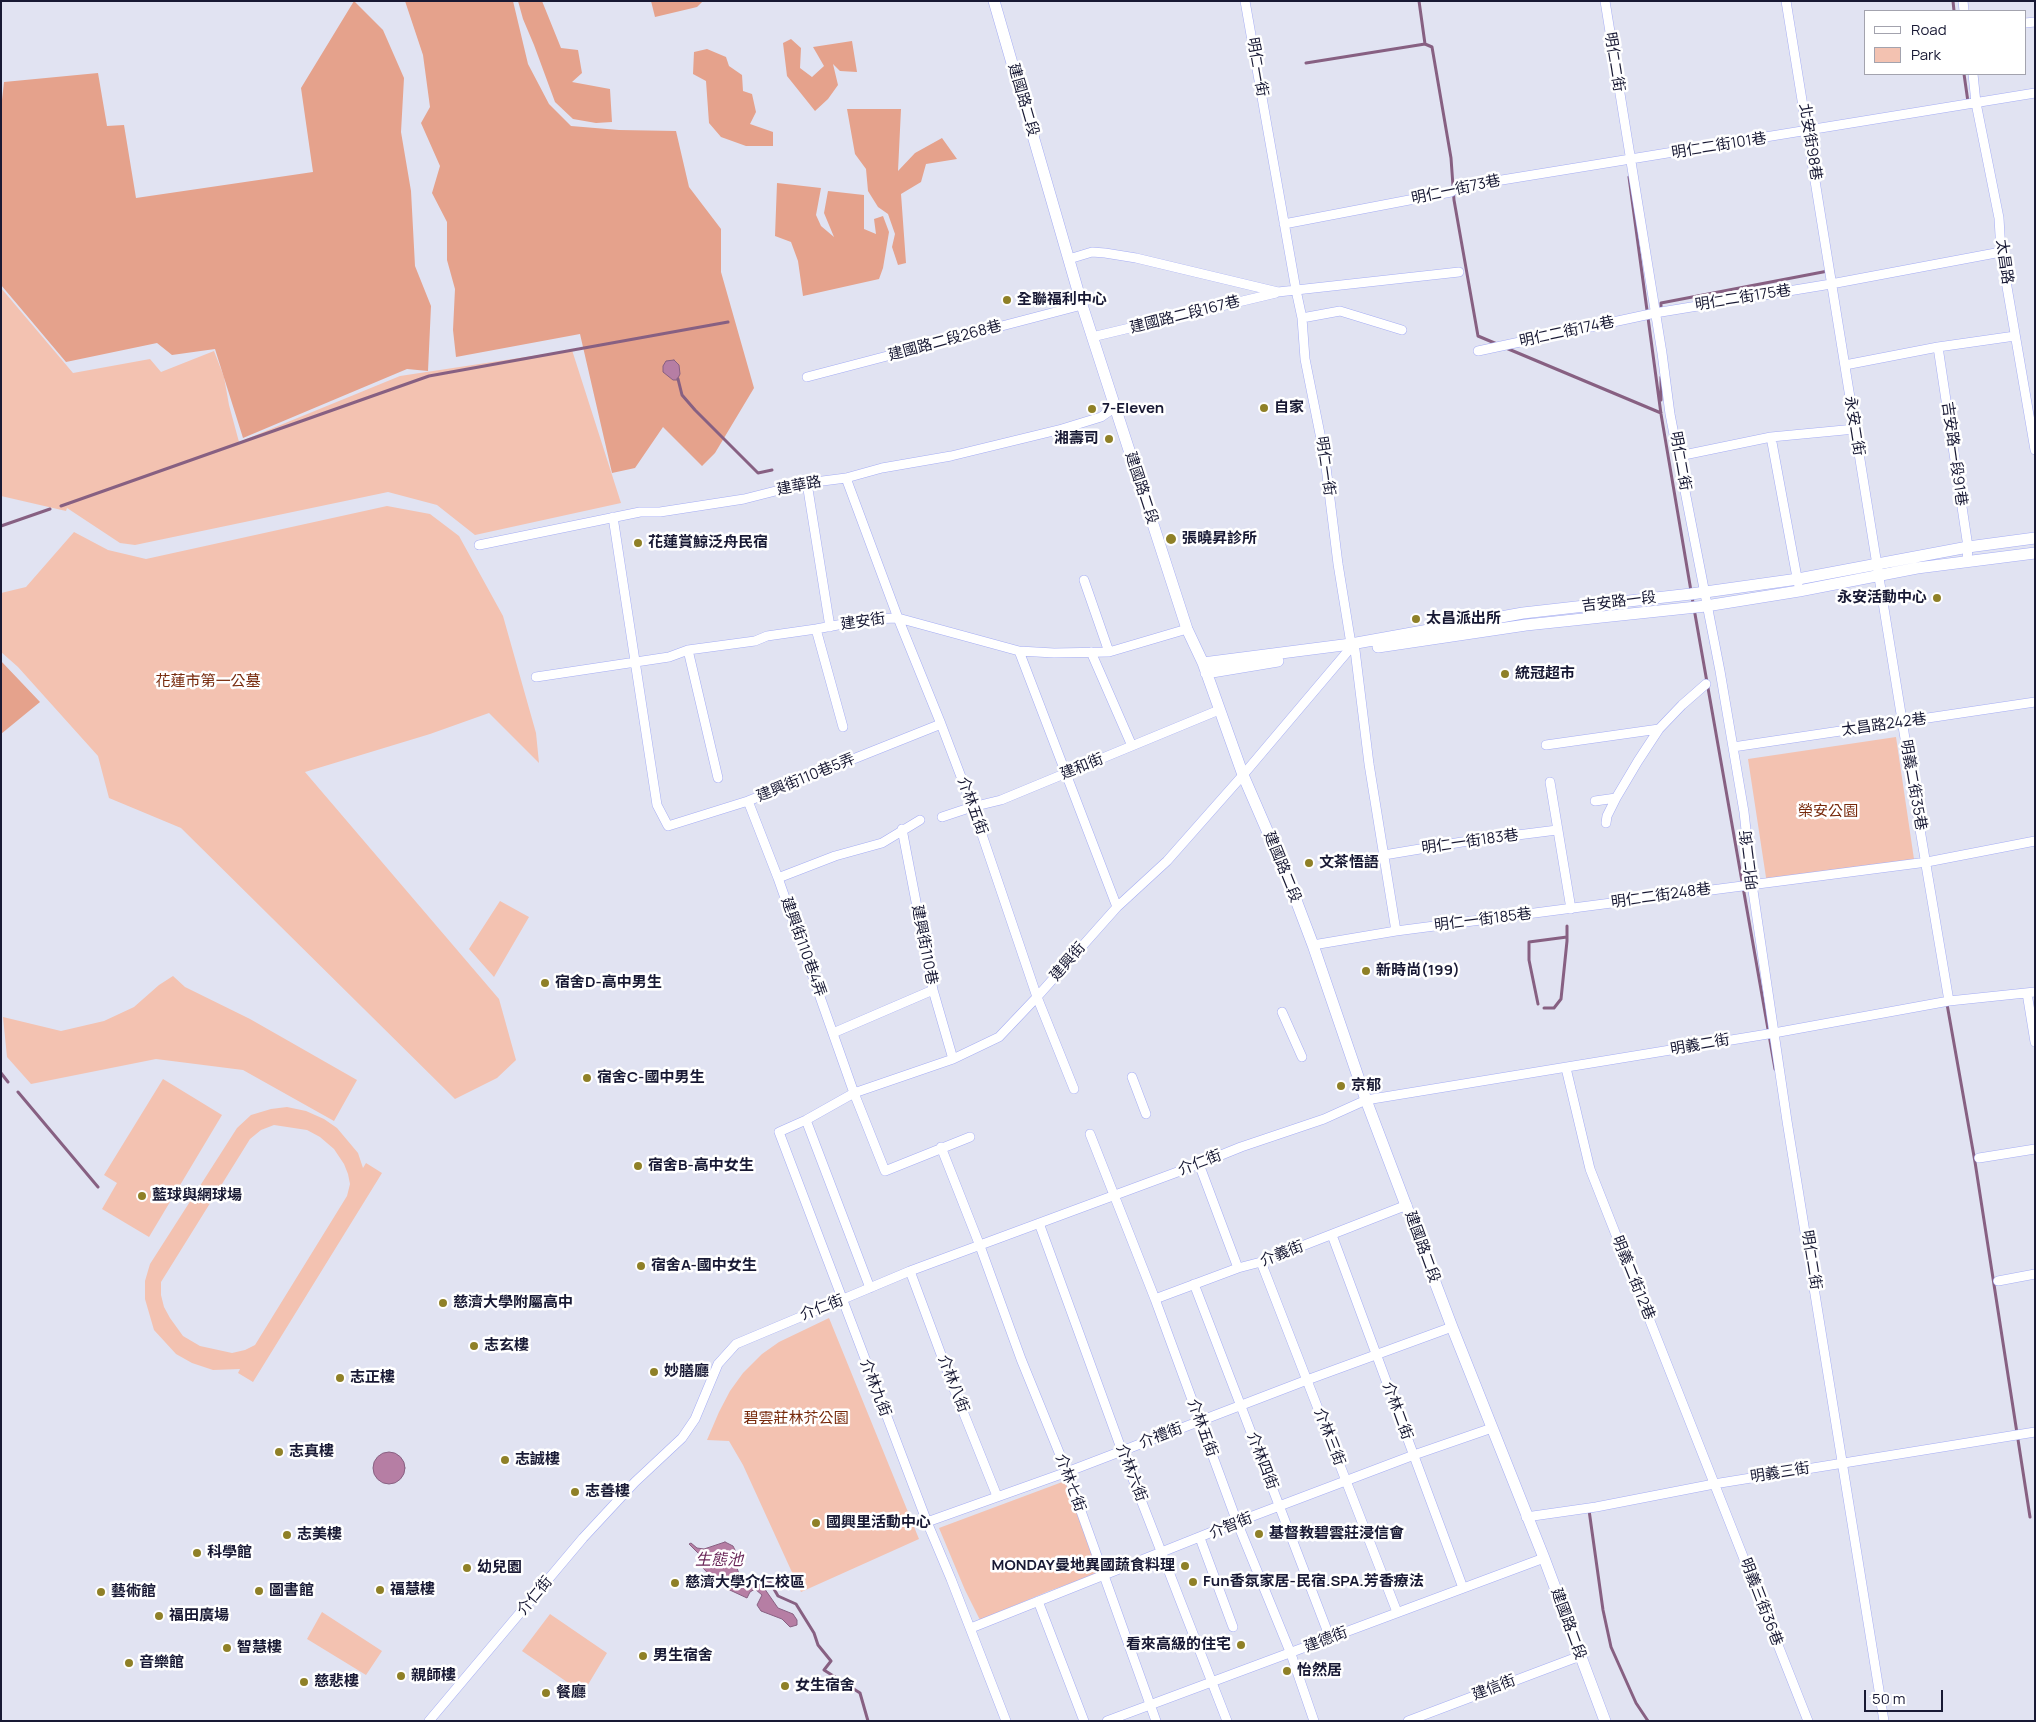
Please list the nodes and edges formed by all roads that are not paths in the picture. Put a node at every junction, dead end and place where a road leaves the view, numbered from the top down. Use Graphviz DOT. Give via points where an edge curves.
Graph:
graph roads {
  1 [pos="994,1"];
  2 [pos="1245,1"];
  3 [pos="1605,1"];
  4 [pos="1786,1"];
  5 [pos="1973,75"];
  6 [pos="2035,93"];
  7 [pos="1976,103"];
  8 [pos="1808,132"];
  9 [pos="1629,160"];
  10 [pos="1284,224"];
  11 [pos="2001,252"];
  12 [pos="1069,259"];
  13 [pos="1459,272"];
  14 [pos="1831,284"];
  15 [pos="1296,290"];
  16 [pos="1278,292"];
  17 [pos="1082,305"];
  18 [pos="1655,313"];
  19 [pos="1302,318"];
  20 [pos="1402,330"];
  21 [pos="2015,336"];
  22 [pos="1092,337"];
  23 [pos="1938,347"];
  24 [pos="1478,350"];
  25 [pos="1845,365"];
  26 [pos="808,378"];
  27 [pos="1114,408"];
  28 [pos="1855,429"];
  29 [pos="1771,437"];
  30 [pos="2035,450"];
  31 [pos="1679,456"];
  32 [pos="846,478"];
  33 [pos="807,483"];
  34 [pos="613,517"];
  35 [pos="2035,538"];
  36 [pos="479,545"];
  37 [pos="1968,547"];
  38 [pos="2035,553"];
  39 [pos="1967,561"];
  40 [pos="1878,569"];
  41 [pos="1798,579"];
  42 [pos="1084,580"];
  43 [pos="1703,591"];
  44 [pos="1799,591"];
  45 [pos="1706,606"];
  46 [pos="898,618"];
  47 [pos="830,627"];
  48 [pos="816,629"];
  49 [pos="1187,629"];
  50 [pos="1351,648"];
  51 [pos="688,650"];
  52 [pos="1019,651"];
  53 [pos="1092,652"];
  54 [pos="1110,652"];
  55 [pos="636,662"];
  56 [pos="1204,668"];
  57 [pos="536,677"];
  58 [pos="1706,684"];
  59 [pos="2035,702"];
  60 [pos="1219,710"];
  61 [pos="1902,722"];
  62 [pos="941,724"];
  63 [pos="843,727"];
  64 [pos="1660,729"];
  65 [pos="1546,745"];
  66 [pos="1132,746"];
  67 [pos="1733,746"];
  68 [pos="1066,773"];
  69 [pos="1243,775"];
  70 [pos="718,778"];
  71 [pos="1550,782"];
  72 [pos="1616,798"];
  73 [pos="1594,800"];
  74 [pos="748,801"];
  75 [pos="972,807"];
  76 [pos="942,817"];
  77 [pos="920,820"];
  78 [pos="1606,823"];
  79 [pos="902,830"];
  80 [pos="1558,830"];
  81 [pos="2035,841"];
  82 [pos="1384,855"];
  83 [pos="1926,862"];
  84 [pos="778,878"];
  85 [pos="1752,884"];
  86 [pos="1117,907"];
  87 [pos="1571,909"];
  88 [pos="1396,931"];
  89 [pos="1313,945"];
  90 [pos="933,990"];
  91 [pos="2031,992"];
  92 [pos="1037,998"];
  93 [pos="1949,1001"];
  94 [pos="1282,1012"];
  95 [pos="833,1033"];
  96 [pos="1774,1033"];
  97 [pos="2035,1042"];
  98 [pos="1302,1057"];
  99 [pos="953,1059"];
  100 [pos="1566,1068"];
  101 [pos="1132,1078"];
  102 [pos="1074,1089"];
  103 [pos="854,1093"];
  104 [pos="1366,1100"];
  105 [pos="1146,1114"];
  106 [pos="806,1120"];
  107 [pos="1090,1134"];
  108 [pos="970,1137"];
  109 [pos="941,1147"];
  110 [pos="2035,1149"];
  111 [pos="1979,1158"];
  112 [pos="1199,1164"];
  113 [pos="1113,1195"];
  114 [pos="1407,1206"];
  115 [pos="1039,1223"];
  116 [pos="1332,1234"];
  117 [pos="980,1246"];
  118 [pos="1261,1262"];
  119 [pos="1238,1268"];
  120 [pos="910,1271"];
  121 [pos="2035,1274"];
  122 [pos="1998,1281"];
  123 [pos="1194,1284"];
  124 [pos="870,1288"];
  125 [pos="1155,1299"];
  126 [pos="842,1301"];
  127 [pos="1452,1327"];
  128 [pos="1376,1354"];
  129 [pos="1307,1380"];
  130 [pos="1241,1406"];
  131 [pos="1200,1421"];
  132 [pos="1492,1428"];
  133 [pos="2035,1432"];
  134 [pos="1122,1451"];
  135 [pos="1414,1455"];
  136 [pos="1843,1463"];
  137 [pos="1067,1472"];
  138 [pos="1346,1481"];
  139 [pos="1714,1484"];
  140 [pos="998,1496"];
  141 [pos="1280,1507"];
  142 [pos="1526,1517"];
  143 [pos="927,1522"];
  144 [pos="1237,1522"];
  145 [pos="1200,1538"];
  146 [pos="1161,1552"];
  147 [pos="1544,1558"];
  148 [pos="1103,1576"];
  149 [pos="1463,1588"];
  150 [pos="1038,1601"];
  151 [pos="1397,1612"];
  152 [pos="1233,1627"];
  153 [pos="971,1628"];
  154 [pos="1330,1638"];
  155 [pos="1291,1654"];
  156 [pos="1580,1656"];
  157 [pos="1212,1683"];
  158 [pos="1150,1705"];
  159 [pos="429,1721"];
  160 [pos="1006,1721"];
  161 [pos="1084,1721"];
  162 [pos="1107,1721"];
  163 [pos="1156,1721"];
  164 [pos="1227,1721"];
  165 [pos="1314,1721"];
  166 [pos="1408,1721"];
  167 [pos="1605,1721"];
  168 [pos="1808,1721"];
  169 [pos="1884,1721"];
  1 -- 12 [label="street, 建國路二段"];
  2 -- 10 [label="street, 明仁一街"];
  3 -- 9 [label="street, 明仁二街"];
  4 -- 8 [label="street, 北安街98巷"];
  5 -- 7 [label="street, 太昌路"];
  6 -- 7 [label="street, 明仁二街101巷"];
  7 -- 8 [label="street, 明仁二街101巷"];
  7 -- 11 [label="street, 太昌路" via="1999,218"];
  8 -- 9 [label="street, 明仁二街101巷"];
  8 -- 14 [label="street, 北安街98巷"];
  9 -- 10 [label="street, 明仁一街73巷" via="1459,187 1450,192"];
  9 -- 18 [label="street, 明仁二街"];
  10 -- 15 [label="street, 明仁一街"];
  11 -- 14 [label="street, 明仁二街175巷"];
  11 -- 21 [label="street, 太昌路"];
  12 -- 16 [label="street" via="1092,252 1105,253"];
  12 -- 17 [label="street, 建國路二段"];
  13 -- 15 [label="street"];
  14 -- 18 [label="street, 明仁二街175巷"];
  14 -- 25 [label="street, 永安二街"];
  15 -- 16 [label="street"];
  15 -- 19 [label="street, 明仁一街"];
  16 -- 22 [label="street, 建國路二段167巷"];
  17 -- 22 [label="street, 建國路二段"];
  17 -- 26 [label="street, 建國路二段268巷"];
  18 -- 24 [label="street, 明仁二街174巷"];
  18 -- 31 [label="street, 明仁二街"];
  19 -- 20 [label="street" via="1340,311"];
  19 -- 50 [label="street, 明仁一街" via="1305,359 1323,450"];
  21 -- 23 [label="street"];
  21 -- 30 [label="street, 太昌路"];
  22 -- 27 [label="street, 建國路二段"];
  23 -- 25 [label="street"];
  23 -- 37 [label="street, 吉安路一段91巷"];
  25 -- 28 [label="street, 永安二街"];
  27 -- 32 [label="street, 建華路" via="1101,416 1062,428"];
  27 -- 49 [label="street, 建國路二段"];
  28 -- 29 [label="street"];
  28 -- 40 [label="street, 永安二街"];
  29 -- 31 [label="street"];
  29 -- 41 [label="street"];
  31 -- 43 [label="street, 明仁二街"];
  32 -- 33 [label="street, 建華路"];
  32 -- 46 [label="street, 介林五街"];
  33 -- 34 [label="street, 建華路" via="744,499"];
  33 -- 47 [label="street"];
  34 -- 36 [label="street, 建華路"];
  34 -- 55 [label="street"];
  35 -- 37 [label="street, 吉安路一段"];
  37 -- 39 [label="street, 吉安路一段91巷"];
  37 -- 40 [label="street, 吉安路一段"];
  38 -- 39 [label="street, 吉安路一段"];
  39 -- 40 [label="street, 吉安路一段"];
  40 -- 41 [label="street, 吉安路一段"];
  40 -- 44 [label="street, 吉安路一段"];
  40 -- 61 [label="street, 明義二街35巷"];
  41 -- 43 [label="street, 吉安路一段"];
  41 -- 44 [label="street"];
  42 -- 54 [label="street"];
  43 -- 45 [label="street, 明仁二街"];
  43 -- 50 [label="street, 吉安路一段" via="1523,613"];
  44 -- 45 [label="street, 吉安路一段"];
  45 -- 50 [label="street, 吉安路一段"];
  45 -- 67 [label="street, 明仁二街"];
  46 -- 47 [label="street, 建安街" via="870,619"];
  46 -- 52 [label="street, 建安街"];
  46 -- 62 [label="street, 介林五街"];
  47 -- 48 [label="street, 建安街"];
  48 -- 51 [label="street, 建安街"];
  48 -- 63 [label="street"];
  49 -- 54 [label="street, 建安街"];
  49 -- 56 [label="street, 建國路二段"];
  50 -- 56 [label="street, 吉安路一段"];
  50 -- 69 [label="street, 建興街"];
  50 -- 82 [label="street, 明仁一街"];
  51 -- 55 [label="street, 建安街" via="669,657"];
  51 -- 70 [label="street"];
  52 -- 53 [label="street, 建安街"];
  52 -- 68 [label="street"];
  53 -- 54 [label="street, 建安街"];
  53 -- 66 [label="street"];
  55 -- 57 [label="street, 建安街"];
  55 -- 74 [label="street, 建興街110巷5弄" via="657,805 668,826"];
  56 -- 60 [label="street, 建國路二段"];
  58 -- 64 [label="street"];
  59 -- 61 [label="street, 太昌路242巷"];
  60 -- 66 [label="street, 建和街"];
  60 -- 69 [label="street, 建國路二段"];
  61 -- 67 [label="street, 太昌路242巷"];
  61 -- 83 [label="street, 明義二街35巷"];
  62 -- 74 [label="street, 建興街110巷5弄"];
  62 -- 75 [label="street, 介林五街"];
  64 -- 65 [label="street"];
  64 -- 72 [label="street"];
  66 -- 68 [label="street, 建和街"];
  67 -- 85 [label="street, 明仁二街"];
  68 -- 75 [label="street, 建和街" via="1001,800"];
  68 -- 86 [label="street"];
  69 -- 86 [label="street, 建興街" via="1167,861"];
  69 -- 89 [label="street, 建國路二段"];
  71 -- 80 [label="street"];
  72 -- 73 [label="street"];
  72 -- 78 [label="street"];
  74 -- 84 [label="street, 建興街110巷4弄"];
  75 -- 76 [label="street, 建和街"];
  75 -- 92 [label="street, 介林五街"];
  77 -- 79 [label="street"];
  79 -- 84 [label="street" via="882,843 835,856"];
  79 -- 90 [label="street, 建興街110巷"];
  80 -- 82 [label="street, 明仁一街183巷"];
  80 -- 87 [label="street"];
  81 -- 83 [label="street, 明仁二街248巷"];
  82 -- 88 [label="street, 明仁一街"];
  83 -- 85 [label="street, 明仁二街248巷"];
  83 -- 93 [label="street, 明義二街35巷"];
  84 -- 95 [label="street, 建興街110巷4弄"];
  85 -- 87 [label="street, 明仁二街248巷"];
  85 -- 96 [label="street, 明仁二街"];
  86 -- 92 [label="street, 建興街"];
  87 -- 88 [label="street, 明仁一街185巷"];
  88 -- 89 [label="street, 明仁一街185巷"];
  89 -- 104 [label="street, 建國路二段"];
  90 -- 95 [label="street"];
  90 -- 99 [label="street, 建興街110巷"];
  91 -- 93 [label="street, 明義二街"];
  91 -- 97 [label="street"];
  92 -- 99 [label="street, 建興街" via="999,1036"];
  92 -- 102 [label="street, 介林五街"];
  93 -- 96 [label="street, 明義二街"];
  94 -- 98 [label="street"];
  95 -- 103 [label="street, 建興街110巷4弄"];
  96 -- 100 [label="street, 明義二街"];
  96 -- 136 [label="street, 明仁二街"];
  99 -- 103 [label="street, 建興街"];
  100 -- 104 [label="street, 明義二街"];
  100 -- 139 [label="street, 明義二街12巷" via="1590,1169"];
  101 -- 105 [label="street"];
  103 -- 106 [label="street, 介林九街"];
  103 -- 109 [label="street, 建興街110巷4弄" via="885,1171"];
  104 -- 112 [label="street, 介仁街" via="1324,1119 1241,1146"];
  104 -- 114 [label="street, 建國路二段"];
  106 -- 124 [label="street"];
  106 -- 126 [label="street, 介林九街" via="779,1132"];
  107 -- 113 [label="street, 介林五街"];
  108 -- 109 [label="street"];
  109 -- 117 [label="street, 介林七街"];
  110 -- 111 [label="street"];
  112 -- 113 [label="street, 介仁街"];
  112 -- 119 [label="street"];
  113 -- 115 [label="street, 介仁街"];
  113 -- 125 [label="street, 介林五街"];
  114 -- 116 [label="street, 介義街"];
  114 -- 127 [label="street, 建國路二段"];
  115 -- 117 [label="street, 介仁街"];
  115 -- 134 [label="street, 介林六街"];
  116 -- 118 [label="street, 介義街"];
  116 -- 128 [label="street, 介林二街"];
  117 -- 120 [label="street, 介仁街"];
  117 -- 137 [label="street, 介林七街"];
  118 -- 119 [label="street, 介義街"];
  118 -- 129 [label="street, 介林三街"];
  119 -- 123 [label="street, 介義街"];
  120 -- 124 [label="street, 介仁街"];
  120 -- 140 [label="street, 介林八街"];
  121 -- 122 [label="street"];
  123 -- 125 [label="street, 介義街"];
  123 -- 130 [label="street, 介林四街"];
  124 -- 126 [label="street, 介仁街"];
  125 -- 131 [label="street, 介林五街"];
  126 -- 143 [label="street, 介林九街"];
  126 -- 159 [label="street, 介仁街" via="736,1344 718,1364 695,1419 682,1438 634,1482 583,1538"];
  127 -- 128 [label="street, 介禮街"];
  127 -- 132 [label="street, 建國路二段"];
  128 -- 129 [label="street, 介禮街"];
  128 -- 135 [label="street, 介林二街"];
  129 -- 130 [label="street, 介禮街"];
  129 -- 138 [label="street, 介林三街"];
  130 -- 131 [label="street, 介禮街"];
  130 -- 141 [label="street, 介林四街"];
  131 -- 134 [label="street, 介禮街"];
  131 -- 144 [label="street, 介林五街"];
  132 -- 135 [label="street, 介智街"];
  132 -- 142 [label="street, 建國路二段"];
  133 -- 136 [label="street, 明義三街"];
  134 -- 137 [label="street, 介禮街"];
  134 -- 146 [label="street, 介林六街"];
  135 -- 138 [label="street, 介智街"];
  135 -- 149 [label="street, 介林二街"];
  136 -- 139 [label="street, 明義三街"];
  136 -- 169 [label="street, 明仁二街"];
  137 -- 140 [label="street, 介禮街"];
  137 -- 148 [label="street, 介林七街"];
  138 -- 141 [label="street, 介智街"];
  138 -- 151 [label="street, 介林三街"];
  139 -- 142 [label="street, 明義三街"];
  139 -- 168 [label="street, 明義三街36巷"];
  140 -- 143 [label="street, 介禮街"];
  141 -- 144 [label="street, 介智街"];
  141 -- 154 [label="street, 介林四街"];
  142 -- 147 [label="street, 建國路二段"];
  143 -- 153 [label="street, 介林九街"];
  144 -- 145 [label="street, 介智街"];
  144 -- 155 [label="street, 介林五街"];
  145 -- 146 [label="street, 介智街"];
  145 -- 152 [label="street"];
  146 -- 148 [label="street, 介智街"];
  146 -- 157 [label="street, 介林六街"];
  147 -- 149 [label="street, 建德街"];
  147 -- 156 [label="street, 建國路二段"];
  148 -- 150 [label="street, 介智街"];
  148 -- 158 [label="street, 介林七街"];
  149 -- 151 [label="street, 建德街"];
  150 -- 153 [label="street, 介智街"];
  150 -- 161 [label="street"];
  151 -- 154 [label="street, 建德街"];
  153 -- 160 [label="street, 介林九街"];
  154 -- 155 [label="street, 建德街"];
  155 -- 157 [label="street, 建德街"];
  155 -- 165 [label="street, 介林五街"];
  156 -- 166 [label="street, 建信街"];
  156 -- 167 [label="street, 建國路二段"];
  157 -- 158 [label="street, 建德街"];
  157 -- 164 [label="street, 介林六街"];
  158 -- 162 [label="street, 建德街"];
  158 -- 163 [label="street, 介林七街"];
}
